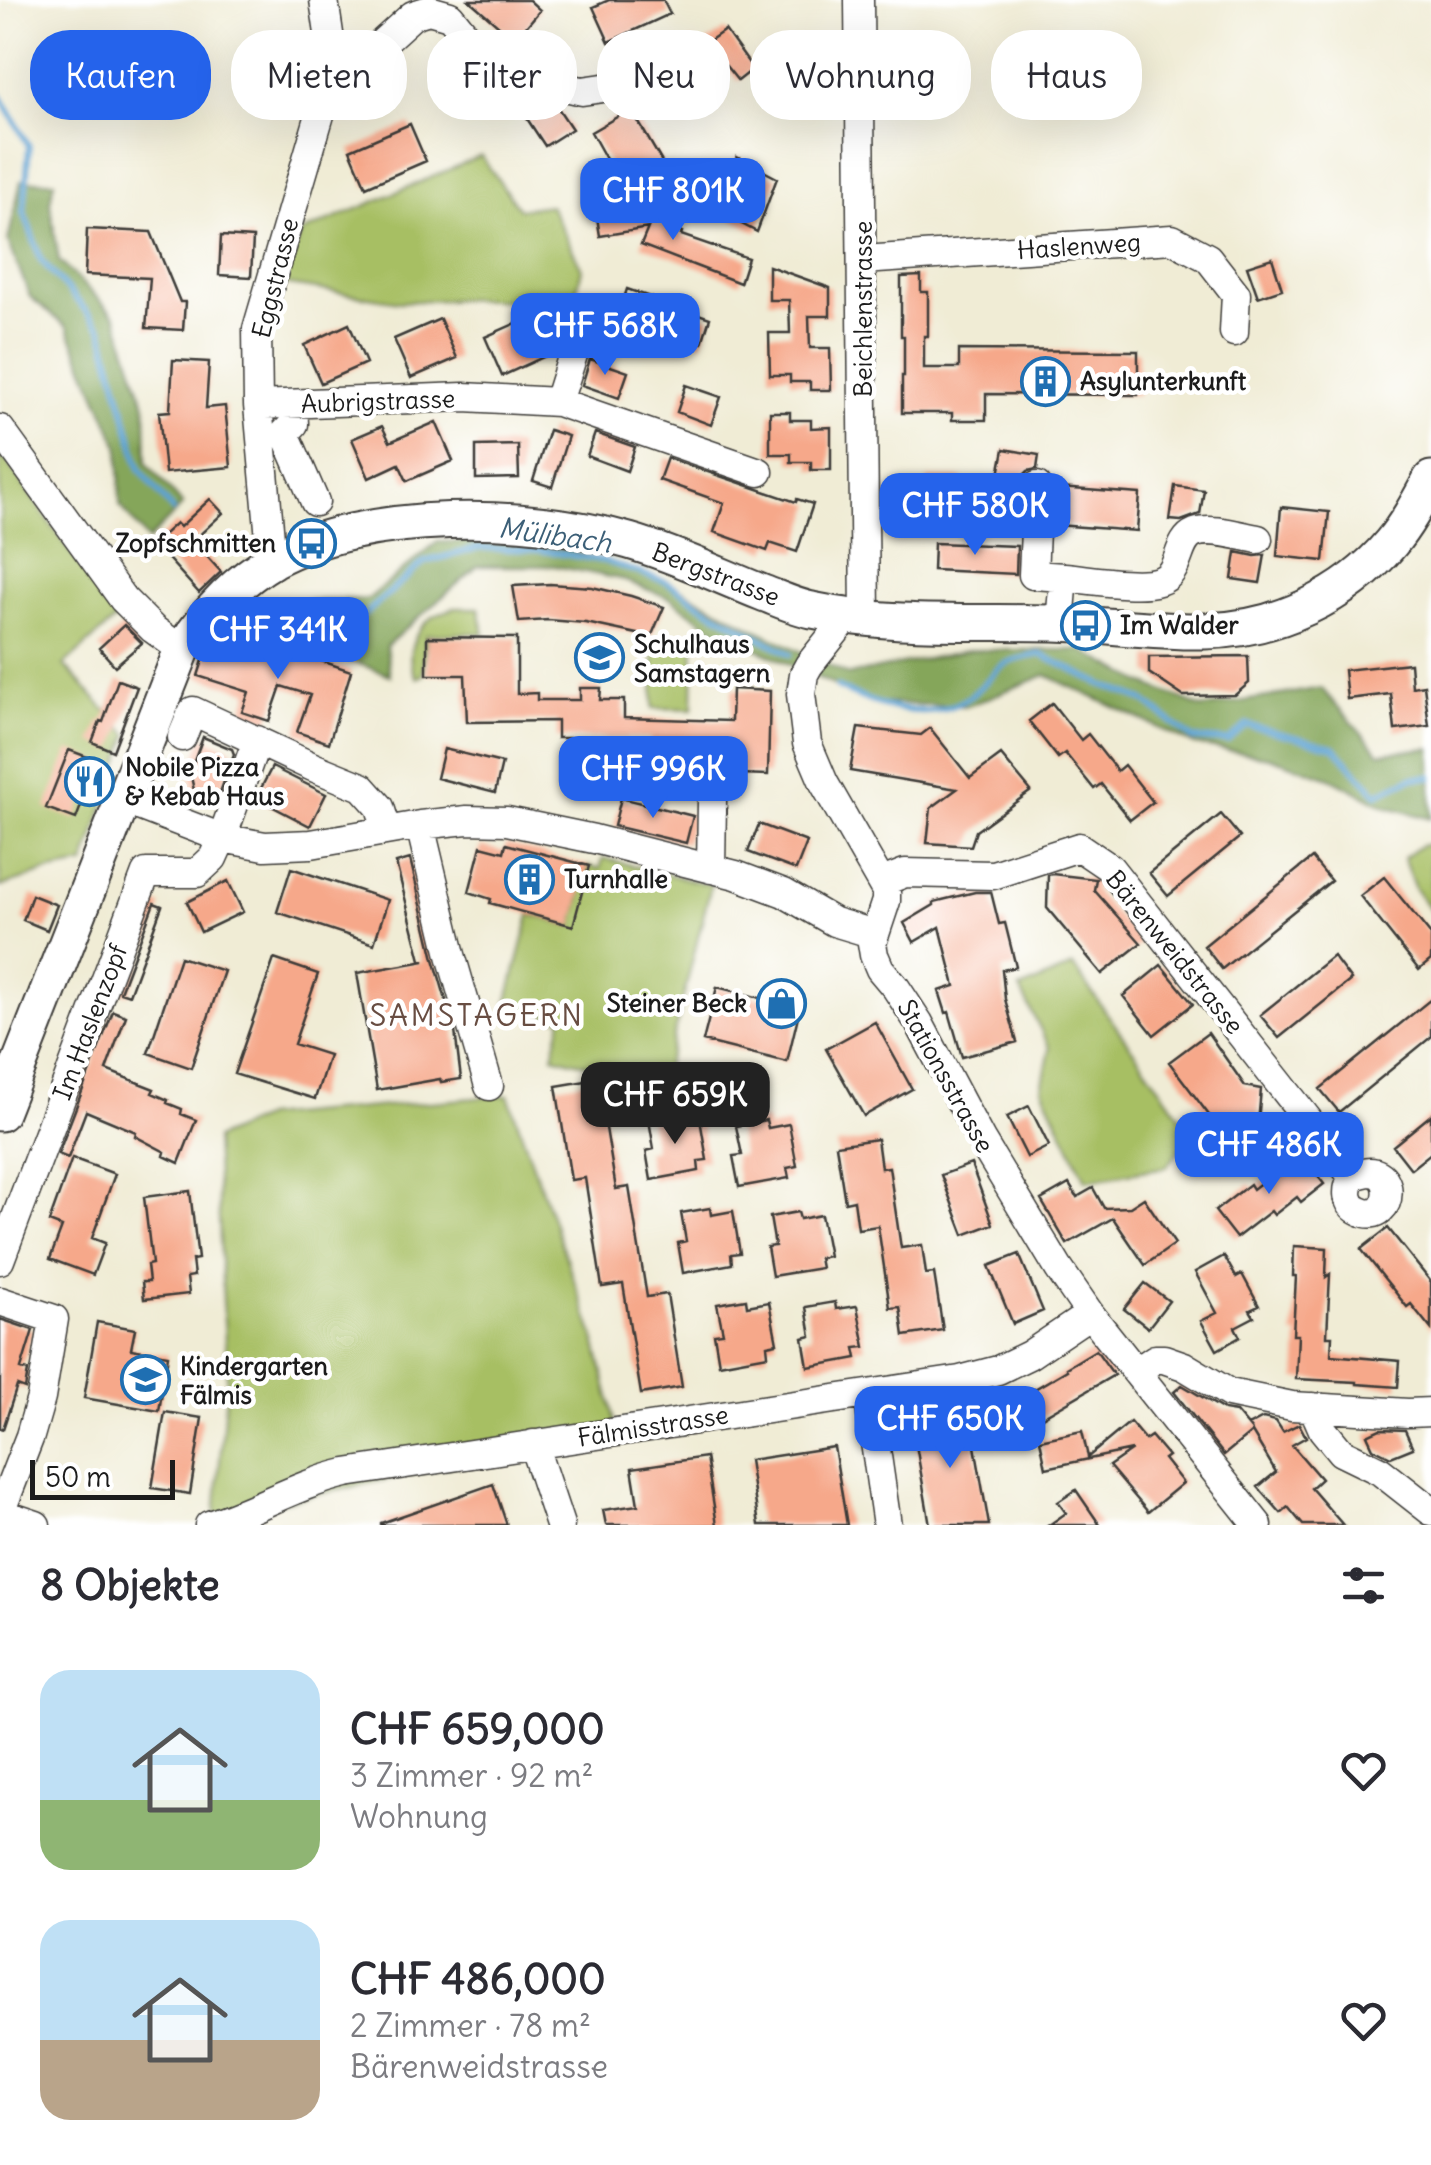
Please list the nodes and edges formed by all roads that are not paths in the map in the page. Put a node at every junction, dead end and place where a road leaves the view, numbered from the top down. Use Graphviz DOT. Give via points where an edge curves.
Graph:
graph roads {
  1 [pos="324,0"];
  2 [pos="859,0"];
  3 [pos="329,30"];
  4 [pos="397,30"];
  5 [pos="597,89"];
  6 [pos="318,120"];
  7 [pos="863,260"];
  8 [pos="588,310"];
  9 [pos="1234,332"];
  10 [pos="558,402"];
  11 [pos="292,404"];
  12 [pos="258,406"];
  13 [pos="0,429"];
  14 [pos="760,472"];
  15 [pos="1431,479"];
  16 [pos="1037,486"];
  17 [pos="315,502"];
  18 [pos="973,515"];
  19 [pos="1034,520"];
  20 [pos="1258,539"];
  21 [pos="272,561"];
  22 [pos="1064,577"];
  23 [pos="856,618"];
  24 [pos="1060,623"];
  25 [pos="182,650"];
  26 [pos="182,737"];
  27 [pos="258,740"];
  28 [pos="123,800"];
  29 [pos="712,800"];
  30 [pos="420,824"];
  31 [pos="388,830"];
  32 [pos="222,838"];
  33 [pos="711,869"];
  34 [pos="882,882"];
  35 [pos="874,934"];
  36 [pos="489,1086"];
  37 [pos="2,1100"];
  38 [pos="1353,1177"];
  39 [pos="0,1260"];
  40 [pos="0,1301"];
  41 [pos="1090,1314"];
  42 [pos="1136,1372"];
  43 [pos="868,1394"];
  44 [pos="1312,1407"];
  45 [pos="1431,1412"];
  46 [pos="533,1444"];
  47 [pos="1431,1511"];
  48 [pos="0,1513"];
  49 [pos="36,1525"];
  50 [pos="209,1525"];
  51 [pos="560,1525"];
  52 [pos="888,1525"];
  53 [pos="1258,1525"];
  1 -- 3 [label="street, Eggstrasse"];
  2 -- 7 [label="street, Beichlenstrasse"];
  4 -- 5 [label="street" via="430,10 450,16 484,58 523,77"];
  6 -- 12 [label="street, Eggstrasse" via="257,329"];
  7 -- 9 [label="street, Haslenweg" via="1172,239 1208,258 1236,294"];
  7 -- 23 [label="street, Beichlenstrasse"];
  8 -- 10 [label="street"];
  10 -- 11 [label="street, Aubrigstrasse" via="464,397"];
  10 -- 14 [label="street, Aubrigstrasse"];
  11 -- 12 [label="street, Aubrigstrasse"];
  11 -- 17 [label="street" via="294,424 285,432"];
  12 -- 21 [label="street, Eggstrasse"];
  13 -- 25 [label="street" via="123,599"];
  15 -- 24 [label="main road, Bergstrasse" via="1378,557 1299,611 1208,631"];
  16 -- 19 [label="street"];
  18 -- 19 [label="street"];
  19 -- 22 [label="street" via="1033,574"];
  20 -- 22 [label="street" via="1198,532 1187,538 1170,575 1160,581"];
  21 -- 23 [label="main road, Bergstrasse" via="348,533 418,523 567,526 630,541 808,610"];
  21 -- 25 [label="main road, Bergstrasse" via="216,606"];
  22 -- 24 [label="street"];
  23 -- 24 [label="main road, Bergstrasse"];
  23 -- 34 [label="street" via="808,664 801,694 807,744"];
  25 -- 28 [label="main road, Bergstrasse"];
  26 -- 27 [label="street" via="193,711"];
  27 -- 31 [label="street" via="362,787"];
  27 -- 32 [label="street"];
  28 -- 32 [label="street"];
  28 -- 37 [label="main road, Bergstrasse"];
  29 -- 33 [label="street"];
  30 -- 31 [label="street"];
  30 -- 33 [label="street" via="507,822"];
  30 -- 36 [label="street"];
  31 -- 32 [label="street" via="311,844 265,846"];
  32 -- 39 [label="street, Im Haslenzopf" via="198,873 146,873"];
  33 -- 35 [label="street"];
  34 -- 35 [label="street" via="886,900"];
  34 -- 38 [label="street, Bärenweidstrasse" via="905,873 994,875 1080,847 1110,868"];
  35 -- 41 [label="street, Stationsstrasse" via="880,969 919,1023 981,1140"];
  40 -- 48 [label="street" via="54,1320 30,1436"];
  41 -- 42 [label="street, Stationsstrasse"];
  41 -- 43 [label="street, Fälmisstrasse" via="998,1370"];
  42 -- 44 [label="street" via="1164,1359 1229,1394"];
  42 -- 53 [label="street, Stationsstrasse"];
  43 -- 46 [label="street, Fälmisstrasse"];
  43 -- 52 [label="street"];
  44 -- 45 [label="street"];
  44 -- 47 [label="street" via="1341,1452"];
  46 -- 50 [label="street, Fälmisstrasse" via="327,1477"];
  46 -- 51 [label="street"];
  48 -- 49 [label="street"];
}
